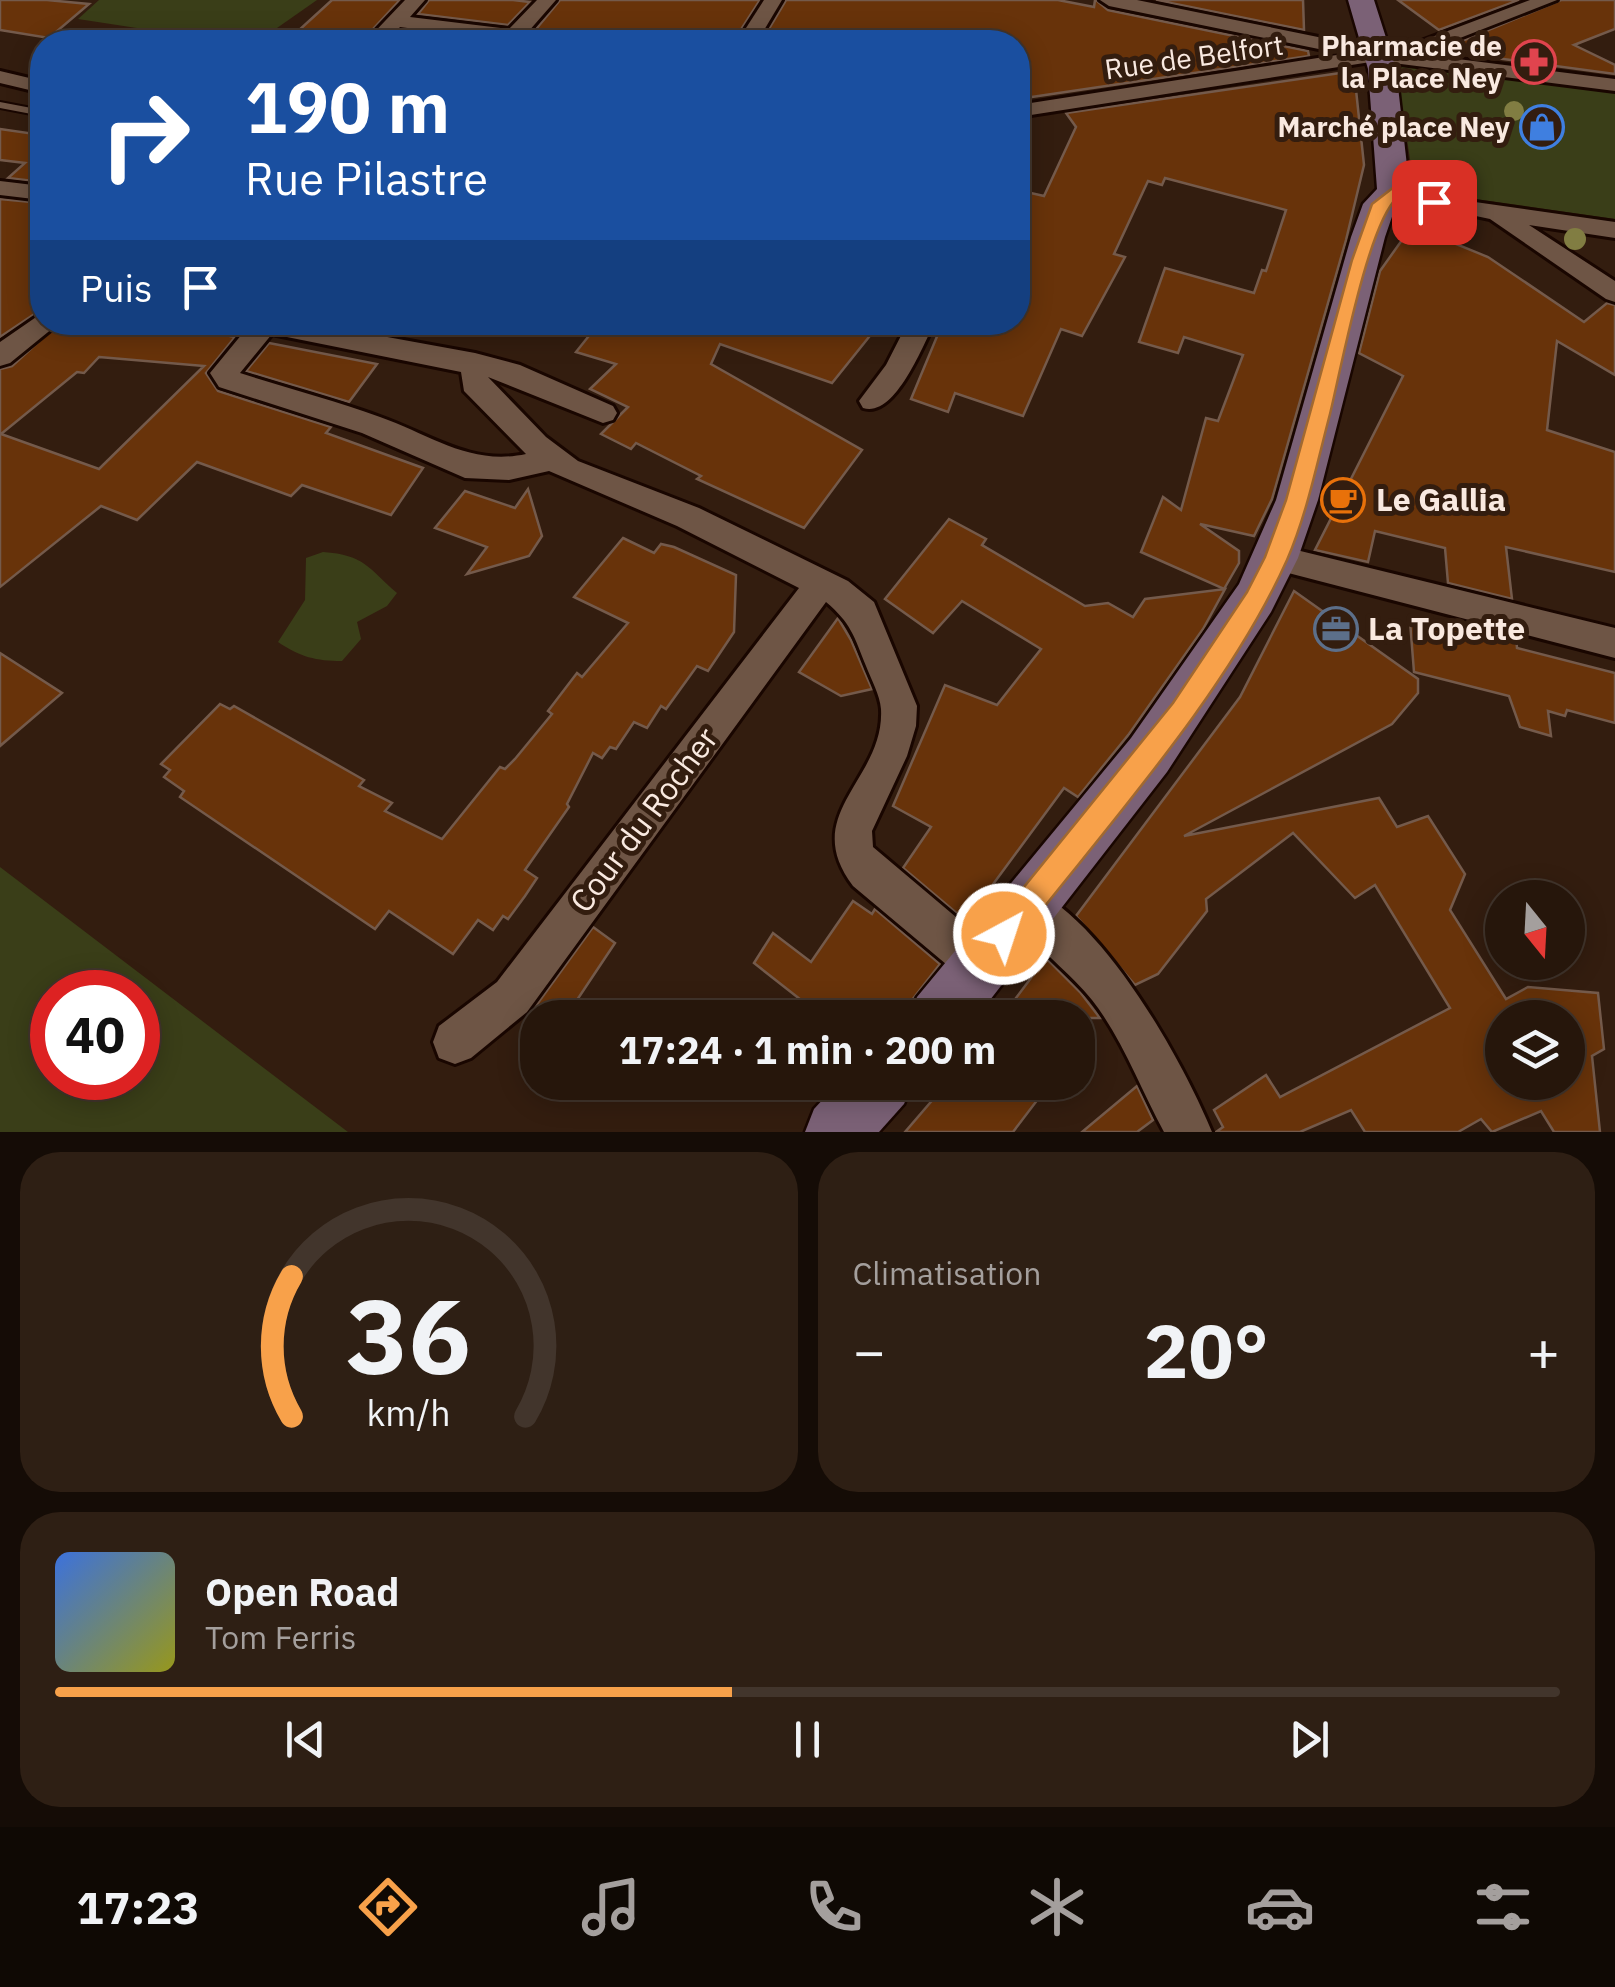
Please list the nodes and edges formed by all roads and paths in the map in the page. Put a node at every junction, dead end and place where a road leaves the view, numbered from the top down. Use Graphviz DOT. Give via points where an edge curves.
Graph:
graph roads {
  1 [pos="416,0"];
  2 [pos="547,0"];
  3 [pos="772,0"];
  4 [pos="1109,0"];
  5 [pos="1361,0"];
  6 [pos="1548,0"];
  7 [pos="396,21"];
  8 [pos="387,30"];
  9 [pos="439,30"];
  10 [pos="519,30"];
  11 [pos="754,30"];
  12 [pos="1378,54"];
  13 [pos="0,78"];
  14 [pos="30,84"];
  15 [pos="1615,86"];
  16 [pos="0,105"];
  17 [pos="1030,108"];
  18 [pos="30,110"];
  19 [pos="0,188"];
  20 [pos="30,192"];
  21 [pos="1394,192"];
  22 [pos="1493,212"];
  23 [pos="1615,230"];
  24 [pos="1615,294"];
  25 [pos="30,333"];
  26 [pos="251,335"];
  27 [pos="325,335"];
  28 [pos="915,335"];
  29 [pos="0,356"];
  30 [pos="474,363"];
  31 [pos="874,402"];
  32 [pos="604,413"];
  33 [pos="552,459"];
  34 [pos="1276,558"];
  35 [pos="821,584"];
  36 [pos="1615,644"];
  37 [pos="1028,907"];
  38 [pos="980,965"];
  39 [pos="952,1000"];
  40 [pos="455,1042"];
  41 [pos="866,1100"];
  42 [pos="837,1132"];
  43 [pos="1189,1132"];
  1 -- 7 [label="street"];
  2 -- 10 [label="street"];
  3 -- 11 [label="street"];
  4 -- 12 [label="street"];
  5 -- 12 [label="street"];
  6 -- 12 [label="street, Rue de Belfort" via="1432,46"];
  7 -- 8 [label="street"];
  7 -- 9 [label="street"];
  12 -- 15 [label="street"];
  12 -- 17 [label="street, Rue de Belfort"];
  12 -- 21 [label="street"];
  13 -- 14 [label="street"];
  16 -- 18 [label="lane"];
  19 -- 20 [label="street"];
  21 -- 22 [label="street"];
  21 -- 34 [label="street" via="1380,204 1368,237"];
  22 -- 23 [label="street"];
  22 -- 24 [label="street"];
  25 -- 29 [label="street"];
  26 -- 33 [label="street" via="224,372 229,380 372,425 465,467 509,468"];
  27 -- 30 [label="street"];
  28 -- 31 [label="street"];
  30 -- 32 [label="street"];
  30 -- 33 [label="street" via="474,384"];
  33 -- 35 [label="street"];
  34 -- 36 [label="street"];
  34 -- 37 [label="street" via="1182,711"];
  35 -- 38 [label="street" via="862,612 899,706 888,756 854,830 853,854"];
  35 -- 40 [label="street, Cour du Rocher" via="512,997"];
  37 -- 38 [label="street"];
  37 -- 43 [label="street" via="1111,990"];
  38 -- 39 [label="street"];
  41 -- 42 [label="street"];
}
